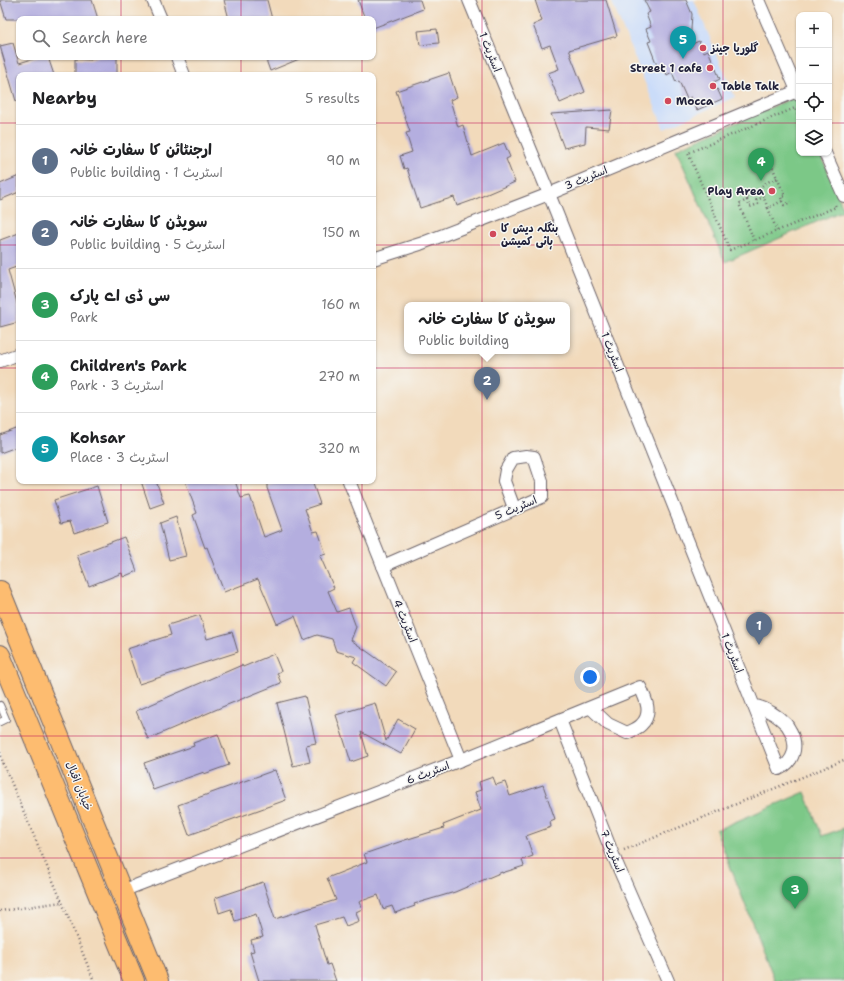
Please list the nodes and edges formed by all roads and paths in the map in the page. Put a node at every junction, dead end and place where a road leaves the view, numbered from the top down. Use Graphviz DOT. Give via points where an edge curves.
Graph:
graph roads {
  1 [pos="153,0"];
  2 [pos="468,0"];
  3 [pos="758,0"];
  4 [pos="160,16"];
  5 [pos="178,60"];
  6 [pos="183,72"];
  7 [pos="796,88"];
  8 [pos="796,94"];
  9 [pos="796,110"];
  10 [pos="826,156"];
  11 [pos="771,164"];
  12 [pos="776,178"];
  13 [pos="549,194"];
  14 [pos="764,198"];
  15 [pos="838,198"];
  16 [pos="747,200"];
  17 [pos="756,200"];
  18 [pos="782,201"];
  19 [pos="791,202"];
  20 [pos="768,208"];
  21 [pos="777,231"];
  22 [pos="754,240"];
  23 [pos="376,258"];
  24 [pos="16,355"];
  25 [pos="0,361"];
  26 [pos="351,484"];
  27 [pos="514,508"];
  28 [pos="383,566"];
  29 [pos="0,591"];
  30 [pos="24,650"];
  31 [pos="4,666"];
  32 [pos="0,705"];
  33 [pos="753,705"];
  34 [pos="593,710"];
  35 [pos="560,720"];
  36 [pos="0,722"];
  37 [pos="0,752"];
  38 [pos="461,760"];
  39 [pos="844,760"];
  40 [pos="2,764"];
  41 [pos="613,855"];
  42 [pos="122,891"];
  43 [pos="62,902"];
  44 [pos="0,911"];
  45 [pos="94,981"];
  46 [pos="134,981"];
  47 [pos="158,981"];
  48 [pos="668,981"];
  1 -- 4 [label="street"];
  2 -- 13 [label="street, اسٹریٹ 1"];
  3 -- 7 [label="street"];
  5 -- 6 [label="street"];
  8 -- 13 [label="street, اسٹریٹ 3"];
  9 -- 22 [label="path" via="795,108 688,153 730,250"];
  10 -- 15 [label="street"];
  11 -- 12 [label="path"];
  12 -- 14 [label="path" via="762,186 760,190"];
  12 -- 18 [label="path" via="785,196 781,198"];
  13 -- 23 [label="street, اسٹریٹ 3" via="420,244"];
  13 -- 33 [label="street, اسٹریٹ 1"];
  14 -- 17 [label="path"];
  14 -- 20 [label="path"];
  15 -- 21 [label="path" via="836,207"];
  16 -- 17 [label="path" via="746,198 754,195"];
  16 -- 17 [label="path" via="750,207 758,204"];
  16 -- 22 [label="path" via="739,204"];
  18 -- 19 [label="path" via="784,205"];
  18 -- 20 [label="path"];
  20 -- 21 [label="path"];
  21 -- 22 [label="path"];
  24 -- 25 [label="street"];
  26 -- 28 [label="street, اسٹریٹ 4"];
  27 -- 28 [label="street, اسٹریٹ 5" via="504,481 506,470 513,458 534,457 542,481 542,497"];
  28 -- 38 [label="street, اسٹریٹ 4"];
  29 -- 30 [label="main road, خیابان اقبال"];
  30 -- 31 [label="main road"];
  30 -- 42 [label="main road, خیابان اقبال"];
  31 -- 46 [label="main road, خیابان اقبال"];
  32 -- 36 [label="lane" via="6,719"];
  33 -- 33 [label="street, اسٹریٹ 1" via="778,716 788,725 794,738 793,755 786,765 779,769"];
  34 -- 35 [label="street, اسٹریٹ 6" via="608,724 627,734 641,725 648,714 646,699 640,687"];
  35 -- 38 [label="street, اسٹریٹ 6"];
  35 -- 41 [label="street, اسٹریٹ 7"];
  37 -- 40 [label="path"];
  38 -- 42 [label="street, اسٹریٹ 6"];
  39 -- 41 [label="path"];
  40 -- 43 [label="path"];
  41 -- 48 [label="street, اسٹریٹ 7"];
  42 -- 47 [label="main road, خیابان اقبال"];
  43 -- 44 [label="path"];
  43 -- 45 [label="path"];
}
